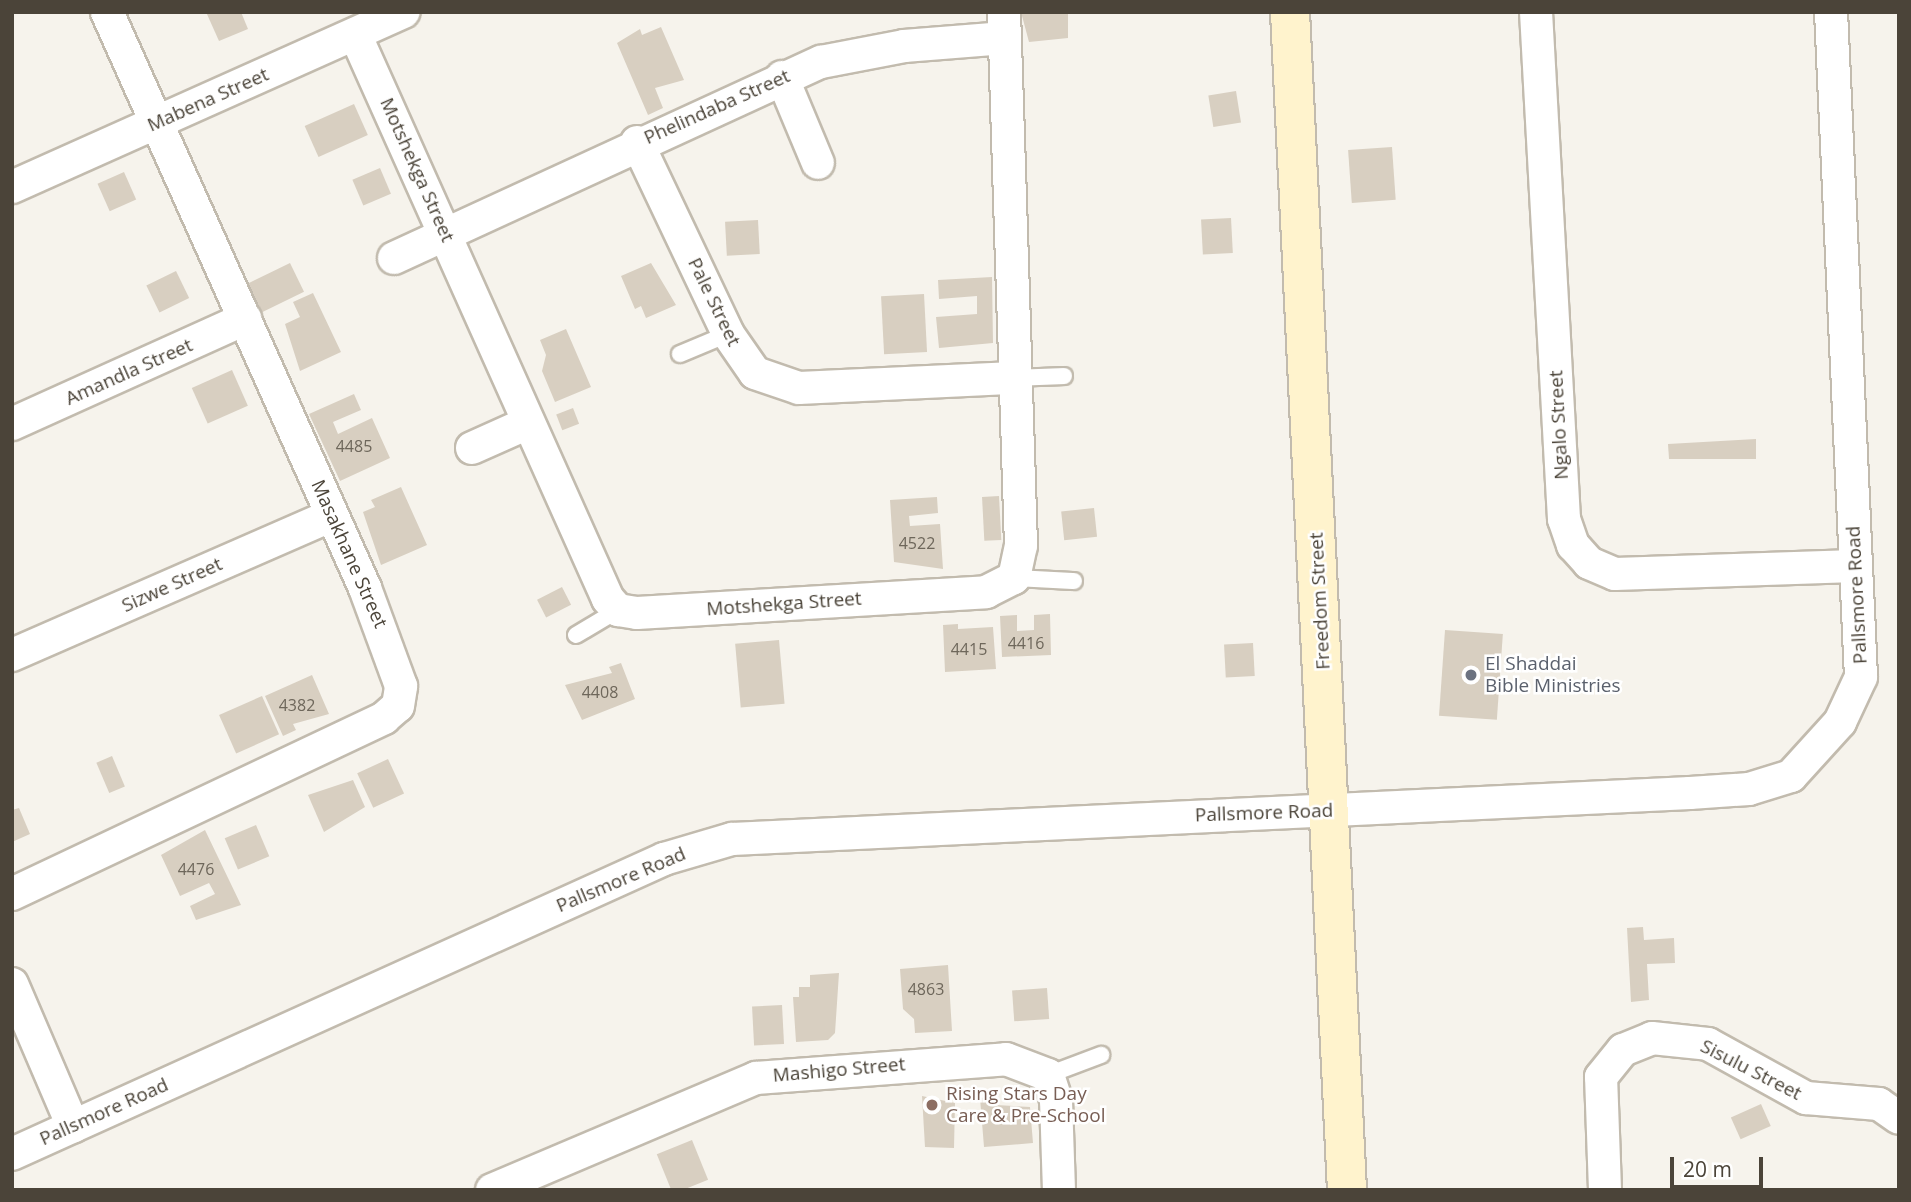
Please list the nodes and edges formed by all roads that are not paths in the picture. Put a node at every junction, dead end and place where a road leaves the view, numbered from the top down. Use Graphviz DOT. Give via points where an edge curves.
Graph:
graph roads {
  1 [pos="107,12"];
  2 [pos="404,12"];
  3 [pos="1290,12"];
  4 [pos="1536,12"];
  5 [pos="1831,12"];
  6 [pos="1004,25"];
  7 [pos="355,34"];
  8 [pos="782,77"];
  9 [pos="156,124"];
  10 [pos="637,142"];
  11 [pos="818,163"];
  12 [pos="12,187"];
  13 [pos="446,231"];
  14 [pos="394,258"];
  15 [pos="245,319"];
  16 [pos="728,334"];
  17 [pos="680,354"];
  18 [pos="1064,376"];
  19 [pos="1014,378"];
  20 [pos="528,423"];
  21 [pos="12,424"];
  22 [pos="472,448"];
  23 [pos="332,515"];
  24 [pos="1855,566"];
  25 [pos="1014,578"];
  26 [pos="1074,582"];
  27 [pos="618,610"];
  28 [pos="576,635"];
  29 [pos="12,655"];
  30 [pos="1331,811"];
  31 [pos="12,894"];
  32 [pos="12,984"];
  33 [pos="1101,1055"];
  34 [pos="1048,1075"];
  35 [pos="1899,1118"];
  36 [pos="73,1126"];
  37 [pos="12,1154"];
  38 [pos="492,1190"];
  39 [pos="1059,1190"];
  40 [pos="1346,1190"];
  41 [pos="1605,1190"];
  1 -- 9 [label="street, Masakhane Street"];
  2 -- 7 [label="street, Mabena Street"];
  3 -- 30 [label="street, Freedom Street"];
  4 -- 24 [label="street, Ngalo Street" via="1564,519 1573,545 1589,564 1615,574"];
  5 -- 24 [label="street, Pallsmore Road"];
  6 -- 8 [label="street, Phelindaba Street" via="860,52"];
  6 -- 19 [label="street"];
  7 -- 9 [label="street, Mabena Street"];
  7 -- 13 [label="street, Motshekga Street"];
  8 -- 10 [label="street, Phelindaba Street"];
  8 -- 11 [label="street"];
  9 -- 12 [label="street, Mabena Street"];
  9 -- 15 [label="street, Masakhane Street"];
  10 -- 13 [label="street, Phelindaba Street"];
  10 -- 16 [label="street, Pale Street"];
  13 -- 14 [label="street, Phelindaba Street"];
  13 -- 20 [label="street, Motshekga Street"];
  15 -- 21 [label="street, Amandla Street"];
  15 -- 23 [label="street, Masakhane Street"];
  16 -- 17 [label="lane"];
  16 -- 19 [label="street, Pale Street" via="755,373 799,388"];
  18 -- 19 [label="lane"];
  19 -- 25 [label="street" via="1021,546"];
  20 -- 22 [label="street"];
  20 -- 27 [label="street, Motshekga Street"];
  23 -- 29 [label="street, Sizwe Street"];
  23 -- 31 [label="street, Masakhane Street" via="398,669 398,706 384,718"];
  24 -- 30 [label="street, Pallsmore Road" via="1861,677 1840,722 1791,776 1749,789"];
  25 -- 26 [label="lane"];
  25 -- 27 [label="street, Motshekga Street" via="986,592"];
  27 -- 28 [label="lane"];
  30 -- 36 [label="street, Pallsmore Road" via="834,832 702,846"];
  30 -- 40 [label="street, Freedom Street"];
  32 -- 36 [label="street"];
  33 -- 34 [label="lane"];
  34 -- 38 [label="street, Mashigo Street" via="1006,1059 756,1078"];
  34 -- 39 [label="street" via="1056,1100"];
  35 -- 41 [label="street, Sisulu Street" via="1878,1104 1806,1098 1707,1044 1652,1038 1623,1050 1601,1077"];
  36 -- 37 [label="street, Pallsmore Road"];
}
